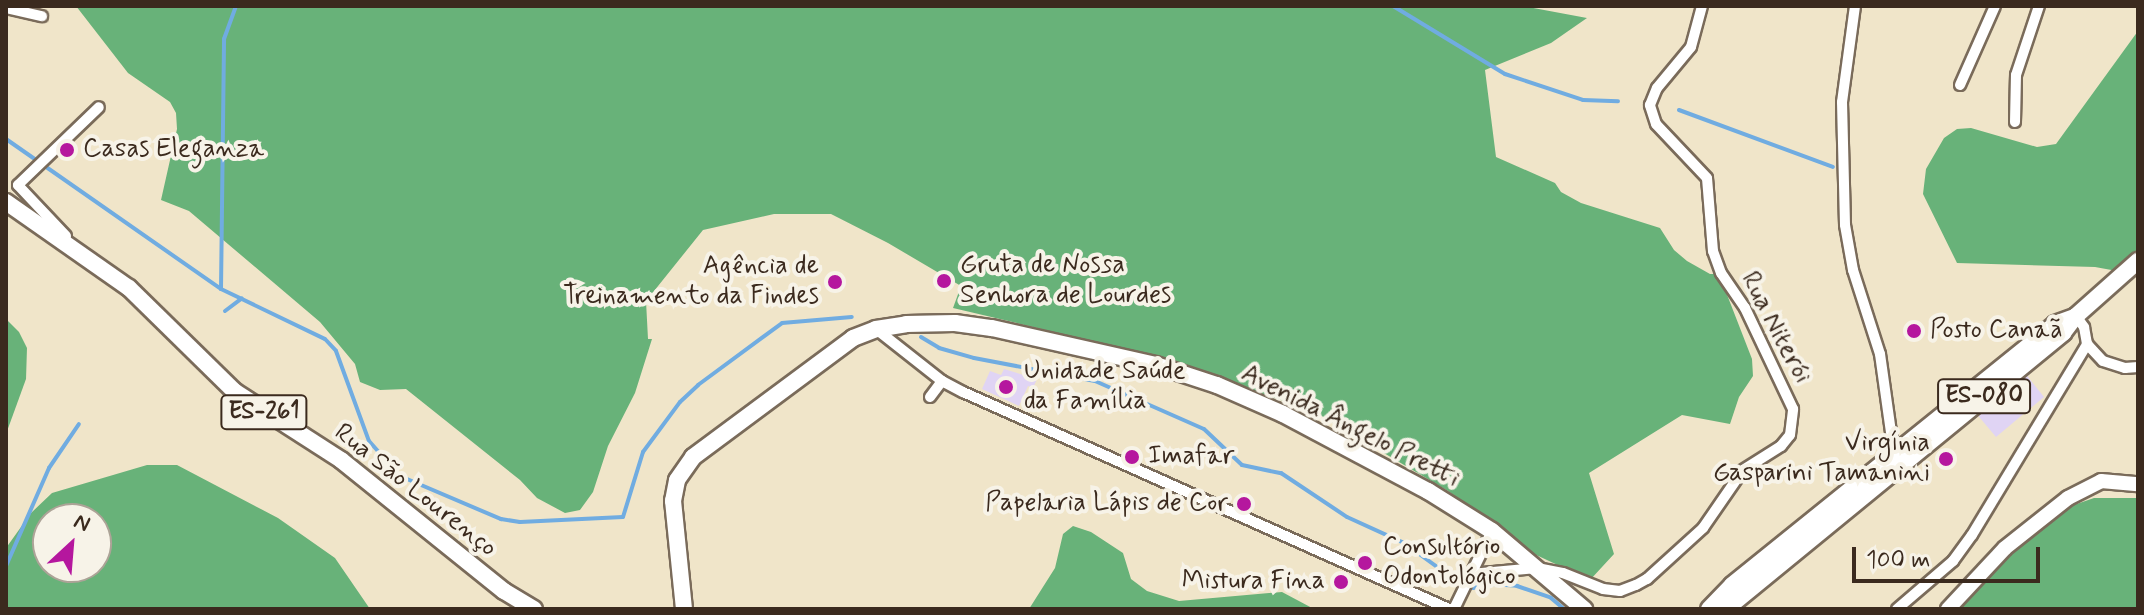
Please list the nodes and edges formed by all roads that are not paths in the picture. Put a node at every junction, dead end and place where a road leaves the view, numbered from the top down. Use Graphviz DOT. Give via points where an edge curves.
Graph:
graph roads {
  1 [pos="1702,6"];
  2 [pos="1855,6"];
  3 [pos="1995,6"];
  4 [pos="2039,6"];
  5 [pos="6,8"];
  6 [pos="42,16"];
  7 [pos="1960,85"];
  8 [pos="99,107"];
  9 [pos="2015,122"];
  10 [pos="6,202"];
  11 [pos="91,259"];
  12 [pos="2138,261"];
  13 [pos="2076,316"];
  14 [pos="876,329"];
  15 [pos="2087,344"];
  16 [pos="2138,367"];
  17 [pos="942,381"];
  18 [pos="930,397"];
  19 [pos="1894,454"];
  20 [pos="2138,484"];
  21 [pos="1492,531"];
  22 [pos="1537,568"];
  23 [pos="1467,583"];
  24 [pos="534,609"];
  25 [pos="684,609"];
  26 [pos="1452,609"];
  27 [pos="1584,609"];
  28 [pos="1709,609"];
  29 [pos="1726,609"];
  30 [pos="1897,609"];
  31 [pos="1948,609"];
  1 -- 22 [label="street, Rua Niterói" via="1691,47 1657,88 1650,105 1656,124 1707,178 1718,265 1745,308 1793,409 1793,427 1781,446 1743,470 1703,528 1647,579 1620,591"];
  2 -- 19 [label="street" via="1842,102 1845,225 1853,270 1880,354"];
  3 -- 7 [label="street"];
  4 -- 9 [label="street" via="2016,75"];
  5 -- 6 [label="street"];
  8 -- 11 [label="street" via="21,181 20,190"];
  10 -- 11 [label="main road, Rua São Lourenço / ES-261"];
  11 -- 24 [label="main road, Rua São Lourenço / ES-261" via="142,300 234,391 341,460 504,591"];
  12 -- 13 [label="main road, ES-080"];
  13 -- 15 [label="street"];
  13 -- 19 [label="main road, ES-080" via="2055,324"];
  13 -- 29 [label="main road, ES-080" via="2063,333"];
  14 -- 17 [label="street"];
  14 -- 21 [label="main road, Avenida Ângelo Pretti" via="931,323 992,328 1202,380 1359,452"];
  14 -- 25 [label="main road" via="840,344 683,470 673,501"];
  15 -- 16 [label="street" via="2103,361"];
  15 -- 30 [label="street" via="1972,535 1953,561"];
  17 -- 18 [label="street"];
  17 -- 26 [label="street"];
  19 -- 28 [label="main road, ES-080"];
  20 -- 31 [label="street" via="2101,481 2068,498 2005,548"];
  21 -- 22 [label="main road, Avenida Ângelo Pretti"];
  21 -- 23 [label="street"];
  22 -- 23 [label="street"];
  22 -- 27 [label="main road, Avenida Ângelo Pretti"];
  23 -- 26 [label="street"];
}
